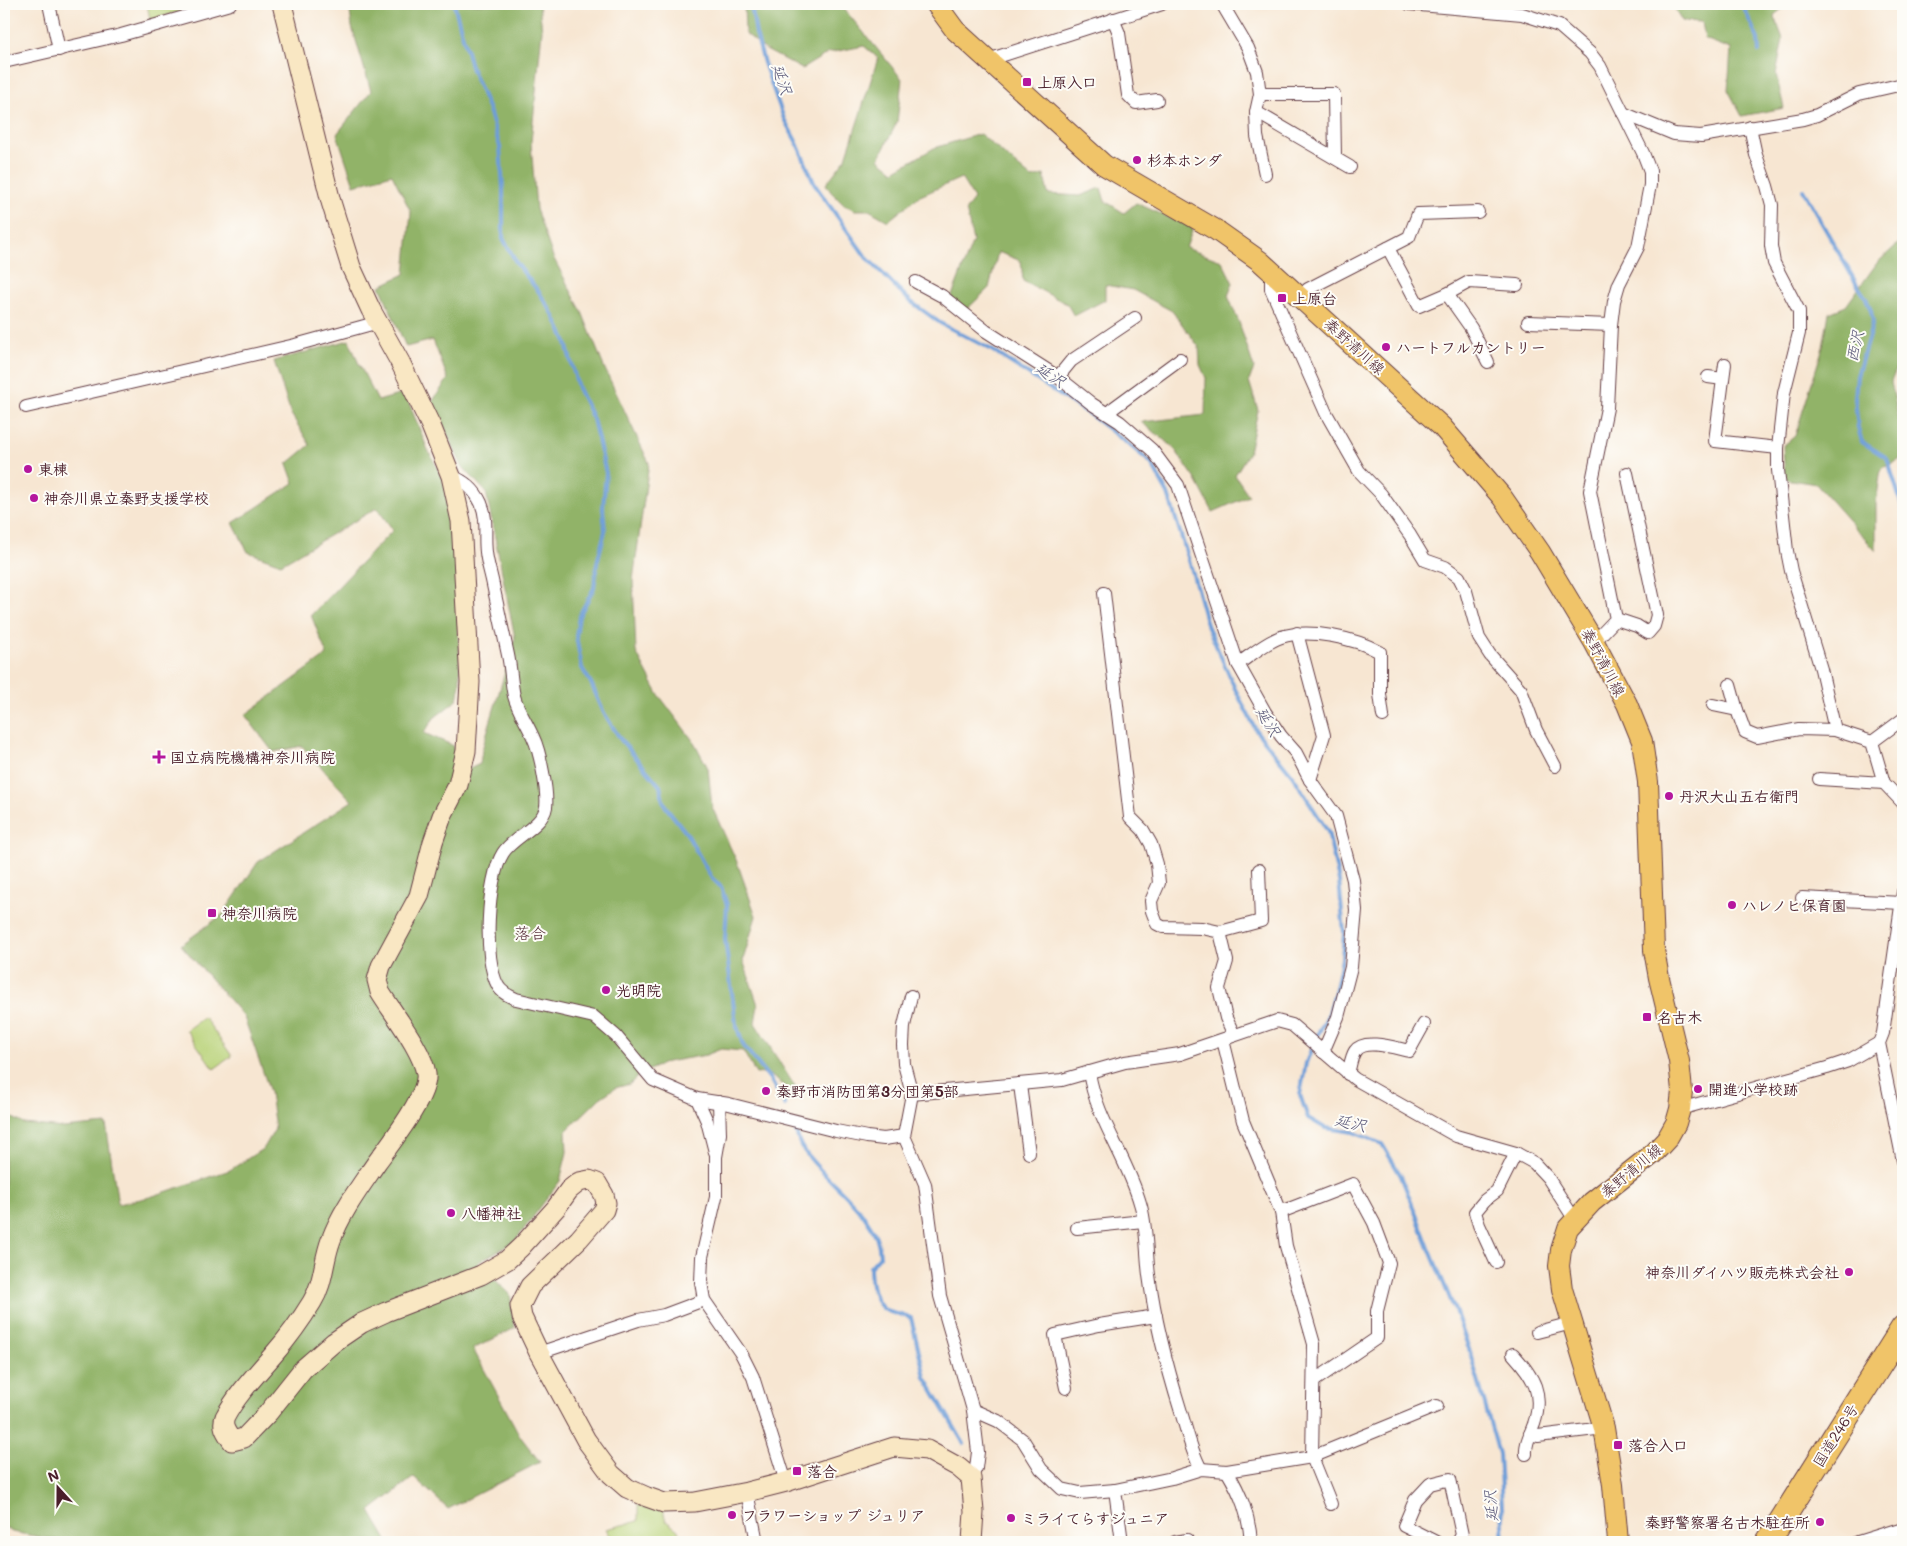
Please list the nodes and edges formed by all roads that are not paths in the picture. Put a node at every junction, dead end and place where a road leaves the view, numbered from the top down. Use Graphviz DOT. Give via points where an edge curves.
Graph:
graph roads {
  1 [pos="48,4"];
  2 [pos="230,4"];
  3 [pos="282,4"];
  4 [pos="936,4"];
  5 [pos="1162,4"];
  6 [pos="1222,4"];
  7 [pos="1409,4"];
  8 [pos="1113,19"];
  9 [pos="59,50"];
  10 [pos="988,60"];
  11 [pos="4,62"];
  12 [pos="1903,84"];
  13 [pos="1260,94"];
  14 [pos="1157,100"];
  15 [pos="1256,112"];
  16 [pos="1623,114"];
  17 [pos="1750,127"];
  18 [pos="1335,158"];
  19 [pos="1350,167"];
  20 [pos="1265,174"];
  21 [pos="1478,212"];
  22 [pos="1388,248"];
  23 [pos="1271,272"];
  24 [pos="916,282"];
  25 [pos="1517,285"];
  26 [pos="1447,294"];
  27 [pos="1301,298"];
  28 [pos="1134,318"];
  29 [pos="379,322"];
  30 [pos="1528,322"];
  31 [pos="1611,324"];
  32 [pos="1180,358"];
  33 [pos="1488,362"];
  34 [pos="1725,364"];
  35 [pos="1058,377"];
  36 [pos="1708,377"];
  37 [pos="1723,379"];
  38 [pos="26,407"];
  39 [pos="1111,415"];
  40 [pos="1778,448"];
  41 [pos="1627,473"];
  42 [pos="451,476"];
  43 [pos="1104,593"];
  44 [pos="1616,619"];
  45 [pos="1298,633"];
  46 [pos="1594,642"];
  47 [pos="1238,664"];
  48 [pos="1730,685"];
  49 [pos="1712,706"];
  50 [pos="1737,710"];
  51 [pos="1383,716"];
  52 [pos="1903,718"];
  53 [pos="1835,730"];
  54 [pos="1872,742"];
  55 [pos="1555,766"];
  56 [pos="1819,779"];
  57 [pos="1310,780"];
  58 [pos="1884,783"];
  59 [pos="1903,802"];
  60 [pos="1259,870"];
  61 [pos="1802,898"];
  62 [pos="1903,898"];
  63 [pos="1220,932"];
  64 [pos="1899,956"];
  65 [pos="911,996"];
  66 [pos="1424,1024"];
  67 [pos="1228,1037"];
  68 [pos="1879,1043"];
  69 [pos="1323,1052"];
  70 [pos="1089,1072"];
  71 [pos="1348,1074"];
  72 [pos="1020,1085"];
  73 [pos="912,1094"];
  74 [pos="697,1099"];
  75 [pos="719,1102"];
  76 [pos="1680,1109"];
  77 [pos="904,1136"];
  78 [pos="1029,1153"];
  79 [pos="1516,1153"];
  80 [pos="716,1157"];
  81 [pos="1903,1161"];
  82 [pos="1282,1212"];
  83 [pos="1575,1220"];
  84 [pos="1143,1221"];
  85 [pos="1077,1228"];
  86 [pos="1496,1262"];
  87 [pos="704,1300"];
  88 [pos="1156,1316"];
  89 [pos="1572,1322"];
  90 [pos="1903,1328"];
  91 [pos="1538,1332"];
  92 [pos="539,1353"];
  93 [pos="1514,1354"];
  94 [pos="1314,1381"];
  95 [pos="1066,1388"];
  96 [pos="1437,1406"];
  97 [pos="973,1410"];
  98 [pos="1604,1428"];
  99 [pos="1530,1434"];
  100 [pos="1526,1454"];
  101 [pos="1312,1457"];
  102 [pos="1201,1469"];
  103 [pos="1227,1471"];
  104 [pos="971,1478"];
  105 [pos="786,1482"];
  106 [pos="1115,1490"];
  107 [pos="747,1492"];
  108 [pos="1331,1504"];
  109 [pos="1903,1528"];
  110 [pos="1420,1539"];
  111 [pos="757,1542"];
  112 [pos="972,1542"];
  113 [pos="1122,1542"];
  114 [pos="1251,1542"];
  115 [pos="1436,1542"];
  116 [pos="1458,1542"];
  117 [pos="1618,1542"];
  118 [pos="1768,1542"];
  119 [pos="1858,1542"];
  1 -- 9 [label="street"];
  2 -- 9 [label="street"];
  3 -- 29 [label="street" via="331,202 351,267"];
  4 -- 10 [label="main road, 秦野清川線" via="955,30"];
  5 -- 8 [label="street"];
  6 -- 13 [label="street" via="1248,48 1257,72"];
  7 -- 16 [label="street" via="1522,14 1559,26 1600,66"];
  8 -- 10 [label="street"];
  8 -- 14 [label="street" via="1119,33 1128,95 1136,103"];
  9 -- 11 [label="street"];
  10 -- 23 [label="main road, 秦野清川線" via="1104,164 1216,230"];
  12 -- 17 [label="street" via="1859,94 1803,119"];
  13 -- 15 [label="street"];
  13 -- 18 [label="street" via="1334,94"];
  15 -- 18 [label="street"];
  15 -- 20 [label="street"];
  16 -- 17 [label="street" via="1674,134 1701,136"];
  16 -- 31 [label="street" via="1650,171 1650,185 1638,247 1619,284"];
  17 -- 40 [label="street" via="1772,205 1774,263 1799,311 1799,333 1784,393"];
  18 -- 19 [label="street"];
  21 -- 22 [label="street" via="1418,214 1409,237"];
  22 -- 26 [label="street" via="1419,306"];
  22 -- 27 [label="street" via="1308,289"];
  23 -- 27 [label="main road, 秦野清川線"];
  23 -- 55 [label="street" via="1271,289 1326,413 1359,471 1381,494 1425,560 1445,567 1459,577 1479,638 1521,690 1536,730"];
  24 -- 35 [label="street" via="942,296 986,331"];
  25 -- 26 [label="street" via="1470,282"];
  26 -- 33 [label="street" via="1471,328"];
  27 -- 46 [label="main road, 秦野清川線" via="1429,414 1462,450 1502,497 1540,552"];
  28 -- 35 [label="street" via="1107,343 1071,361"];
  29 -- 38 [label="street" via="295,345"];
  29 -- 42 [label="street" via="432,426"];
  30 -- 31 [label="street"];
  31 -- 44 [label="street" via="1607,408 1590,491"];
  32 -- 39 [label="street" via="1153,385 1112,409"];
  34 -- 37 [label="street"];
  35 -- 39 [label="street"];
  36 -- 37 [label="street"];
  37 -- 40 [label="street" via="1715,441"];
  39 -- 47 [label="street" via="1152,450 1178,484"];
  40 -- 53 [label="street" via="1788,558 1821,669"];
  41 -- 44 [label="street" via="1657,615 1648,633"];
  42 -- 74 [label="street" via="467,483 480,502 486,519 486,552 514,695 540,756 546,796 544,815 504,852 492,880 489,936 498,987 516,999 594,1017 616,1036 653,1080"];
  42 -- 92 [label="street" via="460,521 467,610 470,682 466,751 458,785 432,842 419,896 381,966 378,980 380,992 419,1052 426,1074 425,1087 346,1210 330,1242 322,1282 314,1300 234,1403 224,1419 224,1428 232,1441 244,1438 303,1369 334,1342 370,1319 481,1275 507,1260 552,1213 569,1190 579,1182 589,1180 602,1189 606,1203 604,1210 530,1286 520,1306"];
  43 -- 63 [label="street" via="1130,817 1151,844 1156,864 1158,883 1151,900 1156,924"];
  44 -- 46 [label="street"];
  45 -- 47 [label="street" via="1279,638"];
  45 -- 51 [label="street" via="1350,641 1380,652"];
  45 -- 57 [label="street" via="1324,735"];
  46 -- 76 [label="main road, 秦野清川線" via="1642,741 1649,794 1654,950 1679,1061"];
  47 -- 57 [label="street"];
  48 -- 50 [label="street"];
  49 -- 50 [label="street"];
  50 -- 53 [label="street" via="1745,732 1757,737 1799,729"];
  52 -- 54 [label="street"];
  53 -- 54 [label="street"];
  54 -- 58 [label="street"];
  56 -- 58 [label="street"];
  57 -- 69 [label="street" via="1336,816 1353,880 1356,910 1351,967 1338,1017"];
  58 -- 59 [label="street"];
  60 -- 63 [label="street" via="1266,891 1261,921"];
  61 -- 62 [label="street"];
  62 -- 64 [label="street"];
  63 -- 67 [label="street" via="1227,961 1219,988"];
  64 -- 68 [label="street"];
  65 -- 73 [label="street" via="903,1045"];
  66 -- 71 [label="street" via="1409,1051 1370,1044 1360,1046"];
  67 -- 69 [label="street" via="1277,1020 1292,1025"];
  67 -- 70 [label="street" via="1180,1054 1124,1062"];
  67 -- 82 [label="street" via="1242,1121"];
  68 -- 76 [label="street" via="1848,1061 1827,1068"];
  68 -- 81 [label="street"];
  69 -- 71 [label="street"];
  70 -- 72 [label="street" via="1062,1080"];
  70 -- 84 [label="street" via="1096,1104 1126,1164 1141,1204"];
  71 -- 79 [label="street" via="1456,1136"];
  72 -- 73 [label="street"];
  72 -- 78 [label="street"];
  73 -- 77 [label="street"];
  74 -- 75 [label="street"];
  74 -- 80 [label="street" via="707,1121"];
  75 -- 77 [label="street" via="867,1136 884,1139"];
  75 -- 80 [label="street" via="720,1134"];
  76 -- 83 [label="main road, 秦野清川線" via="1676,1124 1654,1153 1592,1202"];
  77 -- 97 [label="street" via="925,1184 940,1296"];
  79 -- 83 [label="street" via="1534,1163 1548,1178"];
  79 -- 86 [label="street" via="1497,1191 1475,1212"];
  80 -- 87 [label="street" via="716,1197 702,1257"];
  82 -- 94 [label="street" via="1286,1246 1314,1344"];
  82 -- 94 [label="street" via="1351,1180 1374,1223 1389,1263 1378,1311 1378,1338"];
  83 -- 89 [label="main road, 秦野清川線" via="1566,1235 1559,1266"];
  84 -- 85 [label="street"];
  84 -- 88 [label="street"];
  87 -- 92 [label="street"];
  87 -- 105 [label="street" via="742,1355 753,1378"];
  88 -- 95 [label="street" via="1053,1329"];
  88 -- 102 [label="street" via="1172,1384 1194,1457"];
  89 -- 91 [label="street"];
  89 -- 98 [label="main road, 秦野清川線"];
  90 -- 118 [label="highway, 国道246号"];
  92 -- 107 [label="street" via="586,1440 611,1474 627,1488 664,1503 695,1502"];
  93 -- 99 [label="street" via="1530,1373 1538,1397 1539,1410"];
  94 -- 101 [label="street"];
  96 -- 101 [label="street"];
  97 -- 104 [label="street" via="978,1452"];
  97 -- 106 [label="street" via="998,1421 1023,1440 1041,1469 1062,1489 1080,1494"];
  98 -- 99 [label="street" via="1538,1436"];
  98 -- 117 [label="main road, 秦野清川線" via="1614,1484"];
  99 -- 100 [label="street"];
  101 -- 103 [label="street"];
  101 -- 108 [label="street"];
  102 -- 103 [label="street"];
  102 -- 106 [label="street"];
  103 -- 114 [label="street" via="1249,1520"];
  104 -- 105 [label="street" via="927,1450 894,1447"];
  104 -- 112 [label="street"];
  105 -- 107 [label="street"];
  106 -- 113 [label="street"];
  107 -- 111 [label="street"];
  109 -- 119 [label="street"];
  110 -- 115 [label="street"];
  110 -- 116 [label="street" via="1404,1526 1415,1500 1430,1484 1450,1479 1462,1535"];
}
